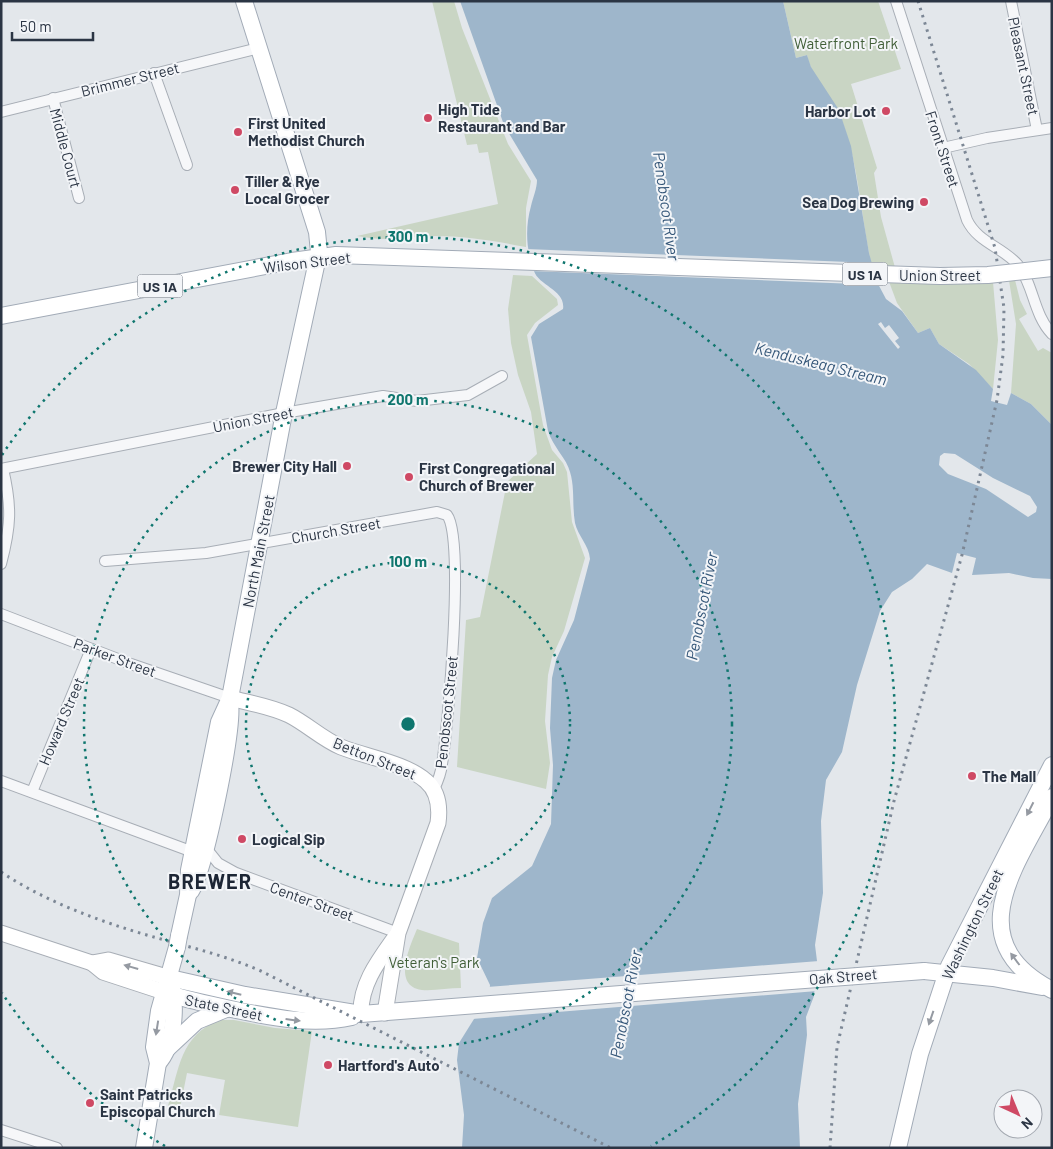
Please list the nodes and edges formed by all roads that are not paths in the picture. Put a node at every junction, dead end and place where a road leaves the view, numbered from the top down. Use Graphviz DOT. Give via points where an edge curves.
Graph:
graph roads {
  1 [pos="244,1"];
  2 [pos="896,1"];
  3 [pos="1011,1"];
  4 [pos="259,48"];
  5 [pos="154,73"];
  6 [pos="53,98"];
  7 [pos="1,112"];
  8 [pos="1052,128"];
  9 [pos="1037,130"];
  10 [pos="943,148"];
  11 [pos="186,165"];
  12 [pos="79,198"];
  13 [pos="318,257"];
  14 [pos="678,266"];
  15 [pos="1052,269"];
  16 [pos="1024,274"];
  17 [pos="1,316"];
  18 [pos="1052,334"];
  19 [pos="502,376"];
  20 [pos="284,413"];
  21 [pos="2,469"];
  22 [pos="447,515"];
  23 [pos="259,543"];
  24 [pos="105,562"];
  25 [pos="1,564"];
  26 [pos="1,614"];
  27 [pos="91,649"];
  28 [pos="230,698"];
  29 [pos="1052,765"];
  30 [pos="1,781"];
  31 [pos="434,790"];
  32 [pos="32,792"];
  33 [pos="1052,798"];
  34 [pos="199,850"];
  35 [pos="1,932"];
  36 [pos="398,933"];
  37 [pos="947,972"];
  38 [pos="169,989"];
  39 [pos="1052,990"];
  40 [pos="634,993"];
  41 [pos="228,1008"];
  42 [pos="385,1012"];
  43 [pos="361,1014"];
  44 [pos="167,1049"];
  45 [pos="158,1063"];
  46 [pos="1,1130"];
  47 [pos="57,1148"];
  48 [pos="144,1148"];
  49 [pos="898,1148"];
  1 -- 4 [label="main road, North Main Street"];
  2 -- 10 [label="street, Front Street"];
  3 -- 9 [label="street, Pleasant Street"];
  4 -- 5 [label="street, Brimmer Street"];
  4 -- 13 [label="main road, North Main Street" via="318,236"];
  5 -- 6 [label="street, Brimmer Street"];
  5 -- 11 [label="street"];
  6 -- 7 [label="street, Brimmer Street"];
  6 -- 12 [label="street, Middle Court"];
  8 -- 9 [label="street"];
  9 -- 10 [label="street"];
  10 -- 16 [label="street, Front Street" via="972,230 1011,259"];
  13 -- 14 [label="main road, Wilson Street / US 1A" via="344,255"];
  13 -- 17 [label="main road, Wilson Street / US 1A"];
  13 -- 20 [label="main road, North Main Street"];
  14 -- 15 [label="main road, Union Street / US 1A, bridge" via="940,276"];
  15 -- 16 [label="street"];
  16 -- 18 [label="street" via="1038,315"];
  19 -- 20 [label="street, Union Street" via="468,395 417,401 383,396"];
  20 -- 21 [label="street, Union Street"];
  20 -- 23 [label="main road, North Main Street"];
  21 -- 25 [label="street" via="10,500 10,532"];
  22 -- 23 [label="street, Church Street" via="437,512"];
  22 -- 31 [label="street, Penobscot Street" via="452,524 456,569 452,672 442,764"];
  23 -- 24 [label="street, Church Street" via="191,555"];
  23 -- 28 [label="main road, North Main Street"];
  26 -- 27 [label="street, Parker Street"];
  27 -- 28 [label="street, Parker Street"];
  27 -- 32 [label="street, Howard Street"];
  28 -- 31 [label="street, Betton Street" via="288,715 340,746 414,773"];
  28 -- 34 [label="main road, North Main Street" via="219,722"];
  29 -- 37 [label="main road, Washington Street, one-way"];
  30 -- 32 [label="street, Center Street"];
  31 -- 36 [label="street, Penobscot Street" via="439,808 438,823"];
  32 -- 34 [label="street, Center Street"];
  39 -- 33 [label="main road, Washington Street, one-way" via="1027,973 1013,957 1003,936 1000,914 1001,899 1010,876"];
  34 -- 36 [label="street, Center Street" via="236,873"];
  34 -- 38 [label="main road, North Main Street" via="188,876 188,895"];
  35 -- 38 [label="street, State Street" via="92,963 108,960"];
  36 -- 42 [label="street"];
  36 -- 43 [label="street" via="368,981"];
  37 -- 39 [label="main road, Oak Street"];
  37 -- 40 [label="main road, Oak Street, bridge" via="924,971"];
  37 -- 49 [label="main road, Washington Street, one-way" via="920,1054"];
  38 -- 41 [label="main road, State Street"];
  43 -- 38 [label="main road, State Street, one-way" via="245,995"];
  38 -- 44 [label="main road, North Main Street"];
  38 -- 45 [label="main road, North Main Street, one-way" via="154,1047"];
  40 -- 42 [label="main road, State Street"];
  41 -- 43 [label="main road, State Street, one-way" via="316,1021"];
  41 -- 44 [label="main road" via="197,1021"];
  42 -- 43 [label="main road, State Street"];
  44 -- 45 [label="main road, North Main Street"];
  45 -- 48 [label="main road, North Main Street"];
  46 -- 47 [label="street"];
}
